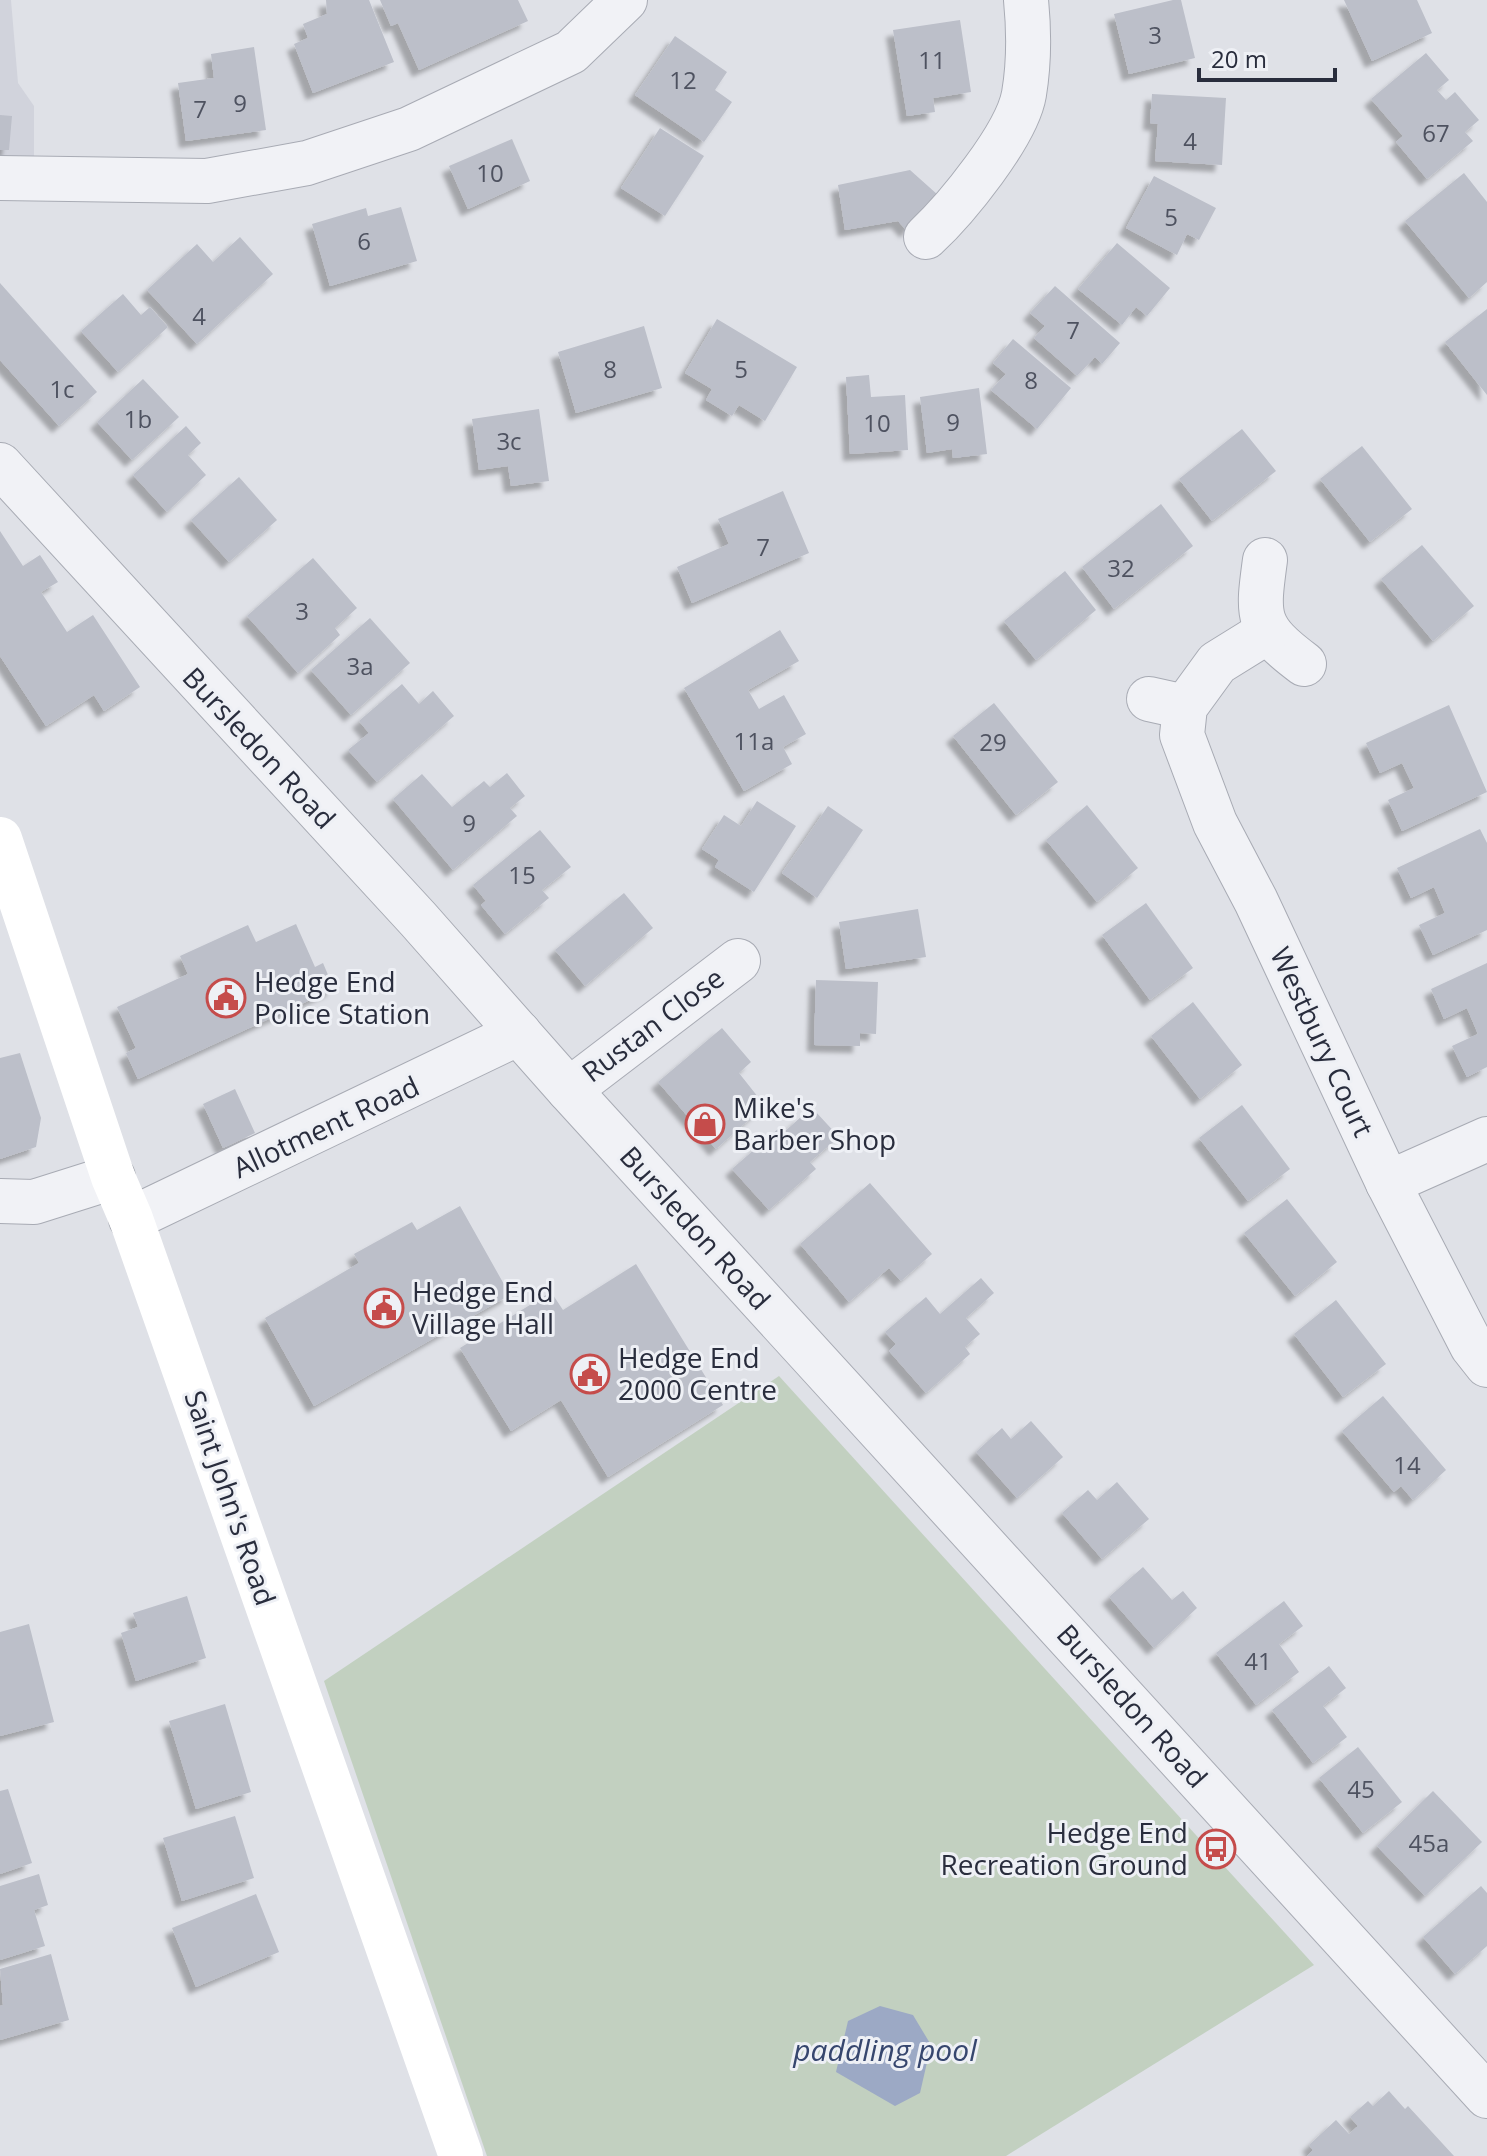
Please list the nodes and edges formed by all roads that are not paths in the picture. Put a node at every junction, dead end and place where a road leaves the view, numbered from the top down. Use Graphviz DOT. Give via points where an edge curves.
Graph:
graph roads {
  1 [pos="625,0"];
  2 [pos="1026,0"];
  3 [pos="0,178"];
  4 [pos="948,229"];
  5 [pos="0,465"];
  6 [pos="1265,560"];
  7 [pos="1267,632"];
  8 [pos="1304,664"];
  9 [pos="0,839"];
  10 [pos="738,961"];
  11 [pos="519,1033"];
  12 [pos="569,1090"];
  13 [pos="1487,1139"];
  14 [pos="113,1177"];
  15 [pos="1388,1183"];
  16 [pos="0,1201"];
  17 [pos="131,1219"];
  18 [pos="1487,1365"];
  19 [pos="1487,2096"];
  20 [pos="461,2156"];
  1 -- 3 [label="street" via="571,52 409,129 307,163 207,181"];
  2 -- 4 [label="street" via="1024,97 1003,142"];
  5 -- 11 [label="street, Bursledon Road"];
  6 -- 7 [label="street" via="1259,603"];
  7 -- 8 [label="street"];
  7 -- 15 [label="street, Westbury Court" via="1167,703 1215,823 1263,899"];
  9 -- 14 [label="main road, Saint John's Road"];
  10 -- 12 [label="street, Rustan Close"];
  11 -- 12 [label="street, Bursledon Road"];
  11 -- 17 [label="street, Allotment Road"];
  12 -- 19 [label="street, Bursledon Road"];
  13 -- 15 [label="street"];
  14 -- 16 [label="street" via="34,1202"];
  14 -- 17 [label="main road, Saint John's Road"];
  15 -- 18 [label="street, Westbury Court" via="1472,1346"];
  17 -- 20 [label="main road, Saint John's Road"];
}
